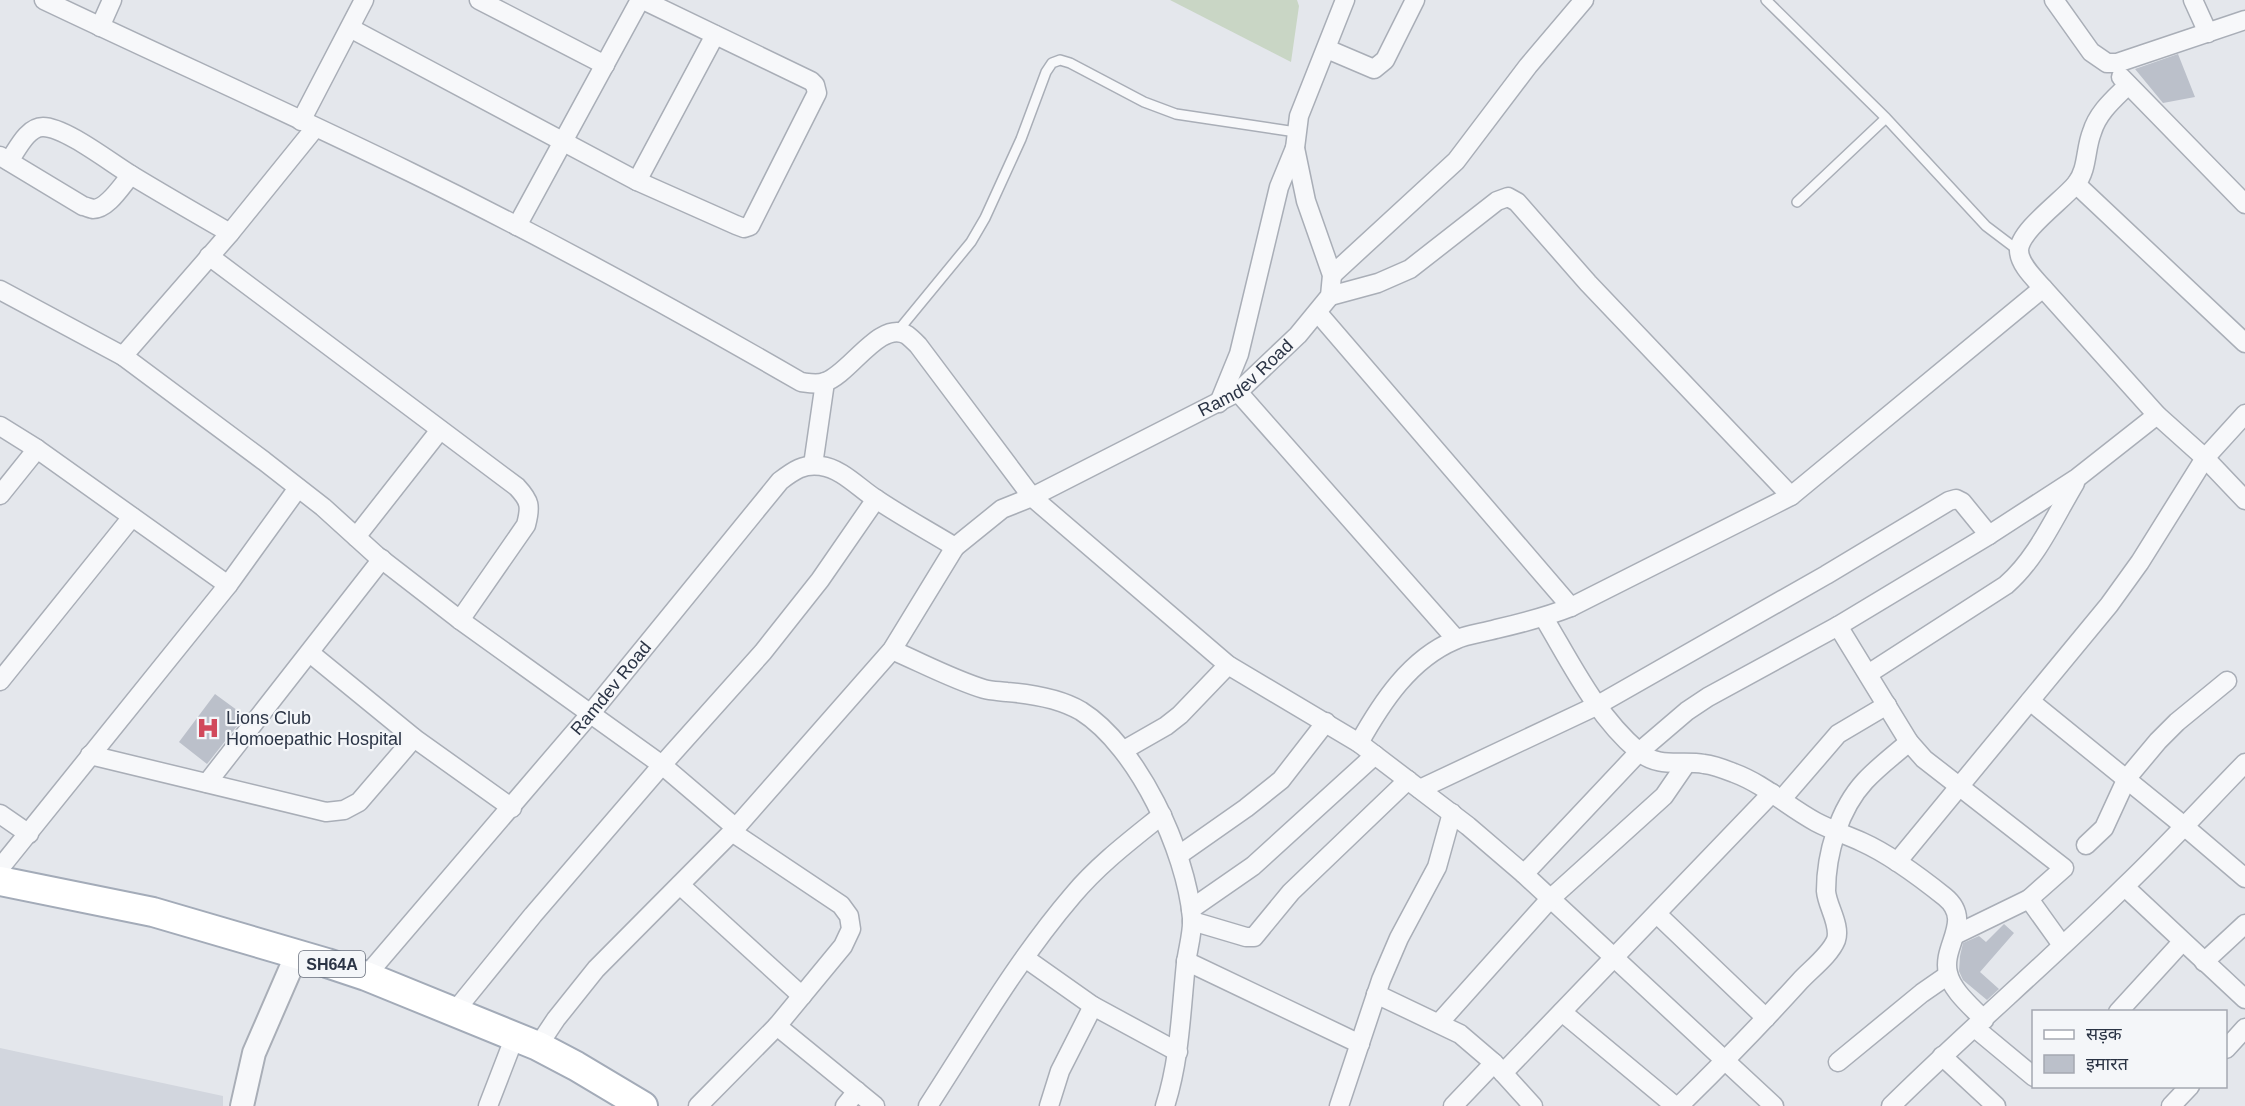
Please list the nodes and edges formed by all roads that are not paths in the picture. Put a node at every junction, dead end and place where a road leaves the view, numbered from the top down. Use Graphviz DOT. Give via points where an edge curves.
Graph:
graph roads {
  1 [pos="44,0"];
  2 [pos="112,0"];
  3 [pos="364,0"];
  4 [pos="479,0"];
  5 [pos="642,0"];
  6 [pos="1345,0"];
  7 [pos="1415,0"];
  8 [pos="1584,0"];
  9 [pos="1766,0"];
  10 [pos="2054,0"];
  11 [pos="2193,0"];
  12 [pos="2245,20"];
  13 [pos="100,27"];
  14 [pos="350,28"];
  15 [pos="2208,33"];
  16 [pos="716,35"];
  17 [pos="1327,49"];
  18 [pos="2107,63"];
  19 [pos="605,64"];
  20 [pos="2128,85"];
  21 [pos="1886,118"];
  22 [pos="308,124"];
  23 [pos="1296,140"];
  24 [pos="562,143"];
  25 [pos="4,159"];
  26 [pos="131,175"];
  27 [pos="637,181"];
  28 [pos="2076,184"];
  29 [pos="1797,202"];
  30 [pos="2245,204"];
  31 [pos="518,226"];
  32 [pos="230,234"];
  33 [pos="2019,251"];
  34 [pos="209,256"];
  35 [pos="1332,275"];
  36 [pos="2043,288"];
  37 [pos="0,290"];
  38 [pos="1330,296"];
  39 [pos="1318,312"];
  40 [pos="897,332"];
  41 [pos="2245,343"];
  42 [pos="123,356"];
  43 [pos="825,382"];
  44 [pos="1238,392"];
  45 [pos="1219,403"];
  46 [pos="2245,414"];
  47 [pos="2157,416"];
  48 [pos="0,426"];
  49 [pos="440,430"];
  50 [pos="37,449"];
  51 [pos="2205,458"];
  52 [pos="813,465"];
  53 [pos="2077,478"];
  54 [pos="298,488"];
  55 [pos="0,495"];
  56 [pos="1791,496"];
  57 [pos="1032,497"];
  58 [pos="876,499"];
  59 [pos="2245,500"];
  60 [pos="132,517"];
  61 [pos="1989,535"];
  62 [pos="356,537"];
  63 [pos="955,547"];
  64 [pos="382,559"];
  65 [pos="228,585"];
  66 [pos="1571,607"];
  67 [pos="1544,618"];
  68 [pos="460,620"];
  69 [pos="1838,626"];
  70 [pos="1456,639"];
  71 [pos="892,651"];
  72 [pos="310,653"];
  73 [pos="1228,665"];
  74 [pos="1868,674"];
  75 [pos="0,681"];
  76 [pos="2227,681"];
  77 [pos="2030,701"];
  78 [pos="1596,705"];
  79 [pos="1887,705"];
  80 [pos="591,713"];
  81 [pos="1326,722"];
  82 [pos="414,738"];
  83 [pos="1909,742"];
  84 [pos="1359,743"];
  85 [pos="1124,750"];
  86 [pos="1639,752"];
  87 [pos="90,755"];
  88 [pos="1375,755"];
  89 [pos="2245,763"];
  90 [pos="1686,764"];
  91 [pos="662,765"];
  92 [pos="2127,778"];
  93 [pos="207,783"];
  94 [pos="1414,785"];
  95 [pos="1958,787"];
  96 [pos="1777,796"];
  97 [pos="512,808"];
  98 [pos="1452,813"];
  99 [pos="0,814"];
  100 [pos="1162,814"];
  101 [pos="2184,826"];
  102 [pos="734,830"];
  103 [pos="1836,831"];
  104 [pos="28,834"];
  105 [pos="2086,845"];
  106 [pos="1179,855"];
  107 [pos="1897,862"];
  108 [pos="0,868"];
  109 [pos="1524,874"];
  110 [pos="2245,878"];
  111 [pos="0,881"];
  112 [pos="680,885"];
  113 [pos="2125,887"];
  114 [pos="0,898"];
  115 [pos="1550,899"];
  116 [pos="2029,899"];
  117 [pos="1657,914"];
  118 [pos="1192,915"];
  119 [pos="2245,924"];
  120 [pos="1954,935"];
  121 [pos="2182,942"];
  122 [pos="2062,945"];
  123 [pos="1025,957"];
  124 [pos="1614,958"];
  125 [pos="294,961"];
  126 [pos="1186,961"];
  127 [pos="2204,962"];
  128 [pos="1948,975"];
  129 [pos="366,976"];
  130 [pos="1376,994"];
  131 [pos="802,996"];
  132 [pos="2245,999"];
  133 [pos="1093,1006"];
  134 [pos="2119,1010"];
  135 [pos="455,1011"];
  136 [pos="1562,1012"];
  137 [pos="1766,1018"];
  138 [pos="1439,1023"];
  139 [pos="1979,1024"];
  140 [pos="777,1026"];
  141 [pos="2245,1028"];
  142 [pos="521,1044"];
  143 [pos="1359,1044"];
  144 [pos="2227,1048"];
  145 [pos="1178,1052"];
  146 [pos="1942,1056"];
  147 [pos="1725,1061"];
  148 [pos="1838,1062"];
  149 [pos="1498,1068"];
  150 [pos="2032,1075"];
  151 [pos="2188,1088"];
  152 [pos="857,1091"];
  153 [pos="489,1105"];
  154 [pos="242,1106"];
  155 [pos="616,1106"];
  156 [pos="643,1106"];
  157 [pos="698,1106"];
  158 [pos="845,1106"];
  159 [pos="875,1106"];
  160 [pos="927,1106"];
  161 [pos="1049,1106"];
  162 [pos="1165,1106"];
  163 [pos="1339,1106"];
  164 [pos="1453,1106"];
  165 [pos="1533,1106"];
  166 [pos="1675,1106"];
  167 [pos="1679,1106"];
  168 [pos="1774,1106"];
  169 [pos="1891,1106"];
  170 [pos="1996,1106"];
  171 [pos="2171,1106"];
  1 -- 13 [label="street"];
  2 -- 13 [label="street"];
  3 -- 14 [label="street"];
  4 -- 19 [label="street"];
  5 -- 16 [label="street"];
  5 -- 19 [label="street"];
  6 -- 17 [label="street"];
  7 -- 17 [label="street" via="1385,60 1374,69"];
  8 -- 35 [label="street" via="1456,161"];
  9 -- 21 [label="lane"];
  10 -- 18 [label="street" via="2091,52"];
  11 -- 15 [label="street"];
  12 -- 15 [label="street"];
  13 -- 22 [label="street"];
  14 -- 22 [label="street"];
  14 -- 24 [label="street"];
  15 -- 18 [label="street"];
  16 -- 27 [label="street"];
  16 -- 27 [label="street" via="811,81 817,93 754,220 744,228"];
  17 -- 23 [label="street" via="1299,116"];
  18 -- 20 [label="street"];
  19 -- 24 [label="street"];
  20 -- 28 [label="street" via="2095,123 2085,169"];
  20 -- 30 [label="street"];
  21 -- 29 [label="lane"];
  21 -- 33 [label="lane" via="1986,226"];
  22 -- 31 [label="street"];
  22 -- 32 [label="street"];
  23 -- 35 [label="street" via="1306,201"];
  23 -- 40 [label="lane" via="1176,114 1144,102 1070,63 1052,63 1032,104 1021,139 971,242"];
  23 -- 45 [label="street" via="1279,187 1239,354"];
  24 -- 27 [label="street"];
  24 -- 31 [label="street"];
  25 -- 26 [label="street" via="35,129 44,127 62,132"];
  25 -- 26 [label="street" via="93,209 109,199"];
  26 -- 32 [label="street"];
  28 -- 33 [label="street" via="2029,231"];
  28 -- 41 [label="street"];
  31 -- 43 [label="street" via="801,382"];
  32 -- 34 [label="street"];
  33 -- 36 [label="street" via="2021,262"];
  34 -- 42 [label="street"];
  34 -- 49 [label="street"];
  35 -- 38 [label="street"];
  36 -- 47 [label="street"];
  36 -- 56 [label="street"];
  37 -- 42 [label="street"];
  38 -- 39 [label="street, Ramdev Road"];
  38 -- 56 [label="street" via="1378,284 1410,268 1497,201 1508,197 1517,202 1588,283"];
  39 -- 44 [label="street, Ramdev Road"];
  39 -- 66 [label="street"];
  40 -- 43 [label="street" via="885,334"];
  40 -- 57 [label="street" via="918,345"];
  42 -- 54 [label="street"];
  43 -- 52 [label="street"];
  44 -- 45 [label="street, Ramdev Road"];
  44 -- 70 [label="street"];
  45 -- 57 [label="street, Ramdev Road"];
  46 -- 51 [label="street"];
  47 -- 51 [label="street"];
  47 -- 53 [label="street"];
  48 -- 50 [label="street"];
  49 -- 62 [label="street"];
  49 -- 68 [label="street" via="517,487 527,498 530,511 526,525"];
  50 -- 55 [label="street"];
  50 -- 60 [label="street"];
  51 -- 59 [label="street"];
  51 -- 77 [label="street" via="2140,562"];
  52 -- 58 [label="street" via="838,472"];
  52 -- 80 [label="street, Ramdev Road" via="796,468 780,481"];
  53 -- 61 [label="street"];
  53 -- 74 [label="street" via="2019,573"];
  54 -- 62 [label="street"];
  54 -- 65 [label="street"];
  56 -- 66 [label="street"];
  57 -- 63 [label="street, Ramdev Road" via="1002,509"];
  57 -- 73 [label="street"];
  58 -- 63 [label="street"];
  58 -- 91 [label="street" via="820,580 763,652"];
  60 -- 65 [label="street"];
  60 -- 75 [label="street"];
  61 -- 69 [label="street"];
  61 -- 78 [label="street" via="1962,501 1949,501"];
  62 -- 64 [label="street"];
  63 -- 71 [label="street, Ramdev Road"];
  64 -- 68 [label="street"];
  64 -- 72 [label="street"];
  65 -- 87 [label="street"];
  66 -- 67 [label="street"];
  67 -- 70 [label="street"];
  67 -- 78 [label="street"];
  68 -- 80 [label="street"];
  69 -- 74 [label="street"];
  69 -- 86 [label="street" via="1708,697"];
  70 -- 84 [label="street" via="1408,672 1378,710"];
  71 -- 85 [label="street" via="986,690 1064,702 1102,727"];
  71 -- 102 [label="street, Ramdev Road"];
  72 -- 82 [label="street"];
  72 -- 93 [label="street"];
  73 -- 81 [label="street"];
  73 -- 85 [label="street" via="1180,716"];
  74 -- 79 [label="street"];
  76 -- 92 [label="street" via="2177,722"];
  77 -- 92 [label="street"];
  77 -- 95 [label="street"];
  78 -- 86 [label="street"];
  78 -- 94 [label="street"];
  79 -- 83 [label="street"];
  79 -- 96 [label="street" via="1839,734"];
  80 -- 91 [label="street"];
  80 -- 97 [label="street, Ramdev Road"];
  81 -- 84 [label="street"];
  81 -- 106 [label="street" via="1281,780"];
  82 -- 93 [label="street" via="359,802 344,810 326,812"];
  82 -- 97 [label="street"];
  83 -- 95 [label="street"];
  83 -- 103 [label="street" via="1865,781"];
  84 -- 88 [label="street"];
  85 -- 100 [label="street"];
  86 -- 90 [label="street" via="1651,759"];
  86 -- 109 [label="street"];
  87 -- 93 [label="street"];
  87 -- 104 [label="street"];
  88 -- 94 [label="street"];
  88 -- 118 [label="street" via="1253,866"];
  89 -- 101 [label="street"];
  90 -- 96 [label="street" via="1702,763 1723,769"];
  90 -- 115 [label="street" via="1664,796"];
  91 -- 102 [label="street"];
  91 -- 135 [label="street"];
  92 -- 101 [label="street"];
  92 -- 105 [label="street" via="2104,828"];
  94 -- 98 [label="street"];
  94 -- 118 [label="street" via="1292,892 1254,937"];
  95 -- 107 [label="street"];
  95 -- 116 [label="street" via="2064,868"];
  96 -- 103 [label="street"];
  96 -- 117 [label="street"];
  97 -- 129 [label="street, Ramdev Road"];
  98 -- 109 [label="street"];
  98 -- 130 [label="street" via="1437,867"];
  99 -- 104 [label="street"];
  100 -- 106 [label="street"];
  100 -- 123 [label="street" via="1074,894"];
  101 -- 110 [label="street"];
  101 -- 113 [label="street"];
  102 -- 112 [label="street, Ramdev Road"];
  102 -- 131 [label="street" via="826,893 849,916 851,930 843,946"];
  103 -- 107 [label="street"];
  103 -- 137 [label="street" via="1826,894 1837,929 1836,939"];
  104 -- 108 [label="street"];
  106 -- 118 [label="street"];
  107 -- 120 [label="street" via="1947,898 1959,920"];
  109 -- 115 [label="street"];
  111 -- 125 [label="main road, SH64A" via="153,912"];
  112 -- 131 [label="street"];
  112 -- 142 [label="street, Ramdev Road" via="596,969 556,1019"];
  113 -- 121 [label="street"];
  113 -- 122 [label="street"];
  114 -- 125 [label="main road, SH64A"];
  115 -- 124 [label="street"];
  115 -- 138 [label="street"];
  116 -- 120 [label="street"];
  116 -- 122 [label="street"];
  117 -- 124 [label="street"];
  117 -- 137 [label="street"];
  118 -- 126 [label="street"];
  119 -- 127 [label="street"];
  120 -- 128 [label="street"];
  121 -- 127 [label="street"];
  121 -- 134 [label="street"];
  122 -- 139 [label="street"];
  123 -- 133 [label="street"];
  123 -- 160 [label="street"];
  124 -- 136 [label="street"];
  124 -- 147 [label="street"];
  125 -- 129 [label="main road, SH64A"];
  125 -- 142 [label="main road, SH64A" via="423,1014"];
  125 -- 154 [label="street" via="254,1053"];
  126 -- 143 [label="street"];
  126 -- 145 [label="street"];
  127 -- 132 [label="street"];
  128 -- 139 [label="street"];
  128 -- 148 [label="street"];
  129 -- 135 [label="main road, SH64A"];
  130 -- 138 [label="street"];
  130 -- 143 [label="street"];
  131 -- 140 [label="street"];
  133 -- 145 [label="street"];
  133 -- 161 [label="street" via="1060,1071"];
  135 -- 142 [label="main road, SH64A"];
  136 -- 149 [label="street"];
  136 -- 166 [label="street"];
  137 -- 147 [label="street"];
  138 -- 149 [label="street" via="1460,1034"];
  139 -- 146 [label="street"];
  139 -- 150 [label="street"];
  140 -- 152 [label="street"];
  140 -- 157 [label="street"];
  141 -- 144 [label="street"];
  142 -- 153 [label="street, Ramdev Road"];
  142 -- 155 [label="main road, SH64A"];
  142 -- 156 [label="main road, SH64A" via="576,1066"];
  143 -- 163 [label="street"];
  145 -- 162 [label="street"];
  146 -- 169 [label="street"];
  146 -- 170 [label="street"];
  147 -- 167 [label="street"];
  147 -- 168 [label="street"];
  149 -- 164 [label="street"];
  149 -- 165 [label="street"];
  151 -- 171 [label="street"];
  152 -- 158 [label="street"];
  152 -- 159 [label="street"];
}
